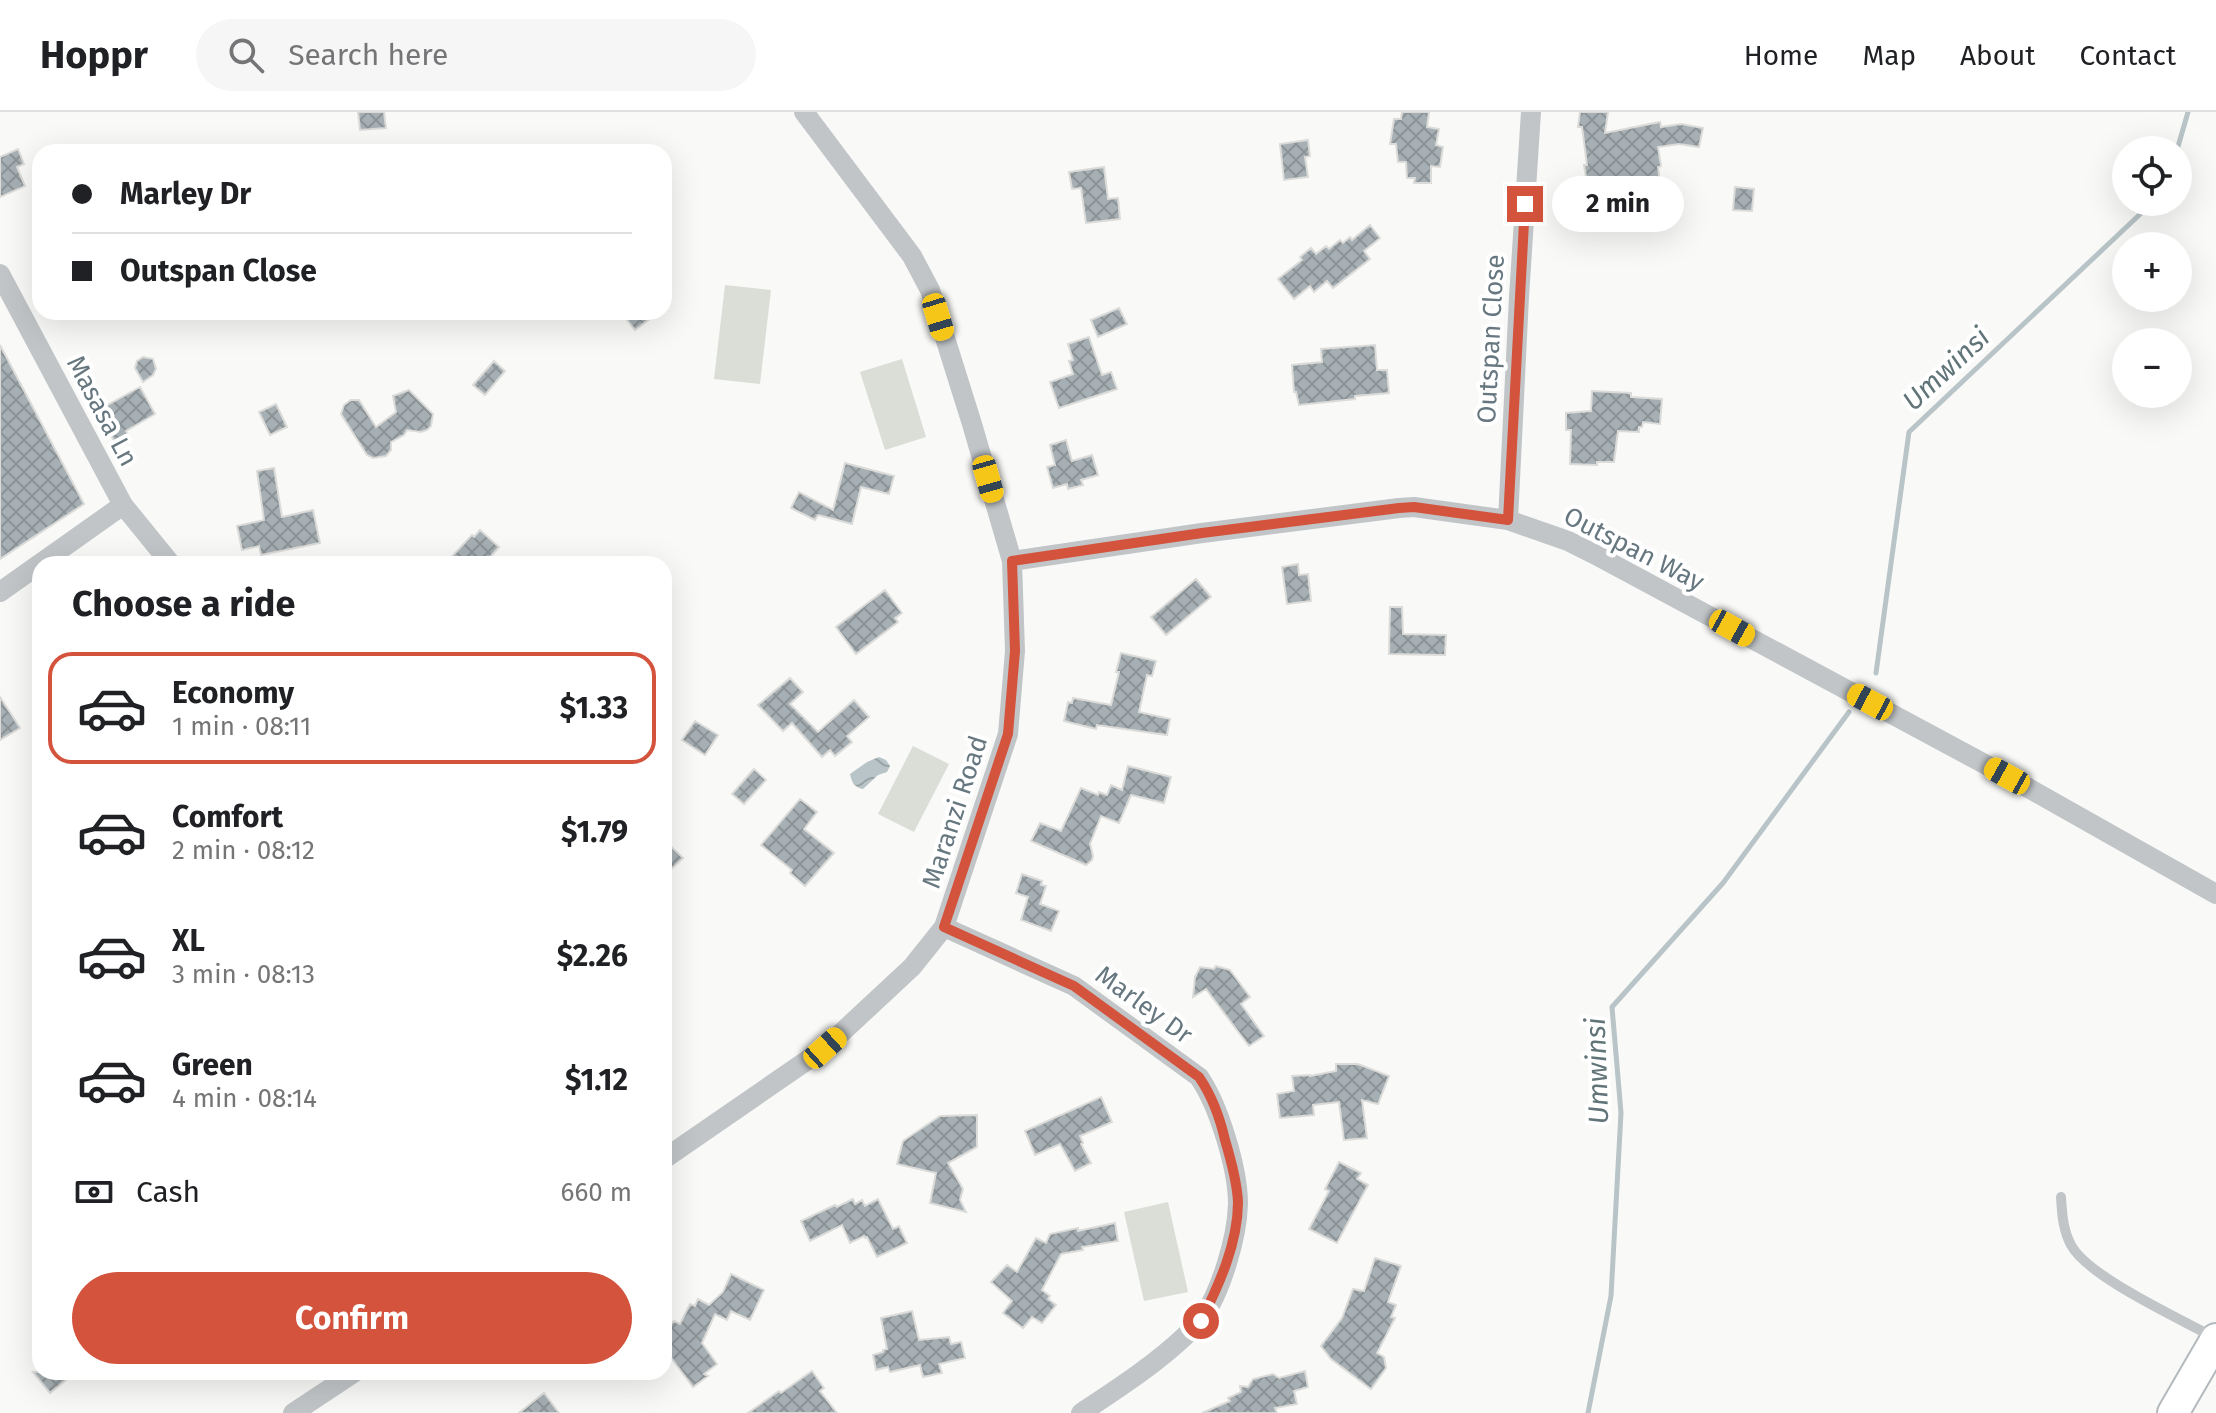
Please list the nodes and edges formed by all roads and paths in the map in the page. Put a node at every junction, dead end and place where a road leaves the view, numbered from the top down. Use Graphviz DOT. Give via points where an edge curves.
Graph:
graph roads {
  1 [pos="804,112"];
  2 [pos="1531,112"];
  3 [pos="0,274"];
  4 [pos="123,505"];
  5 [pos="1508,520"];
  6 [pos="51,556"];
  7 [pos="164,556"];
  8 [pos="1012,561"];
  9 [pos="32,569"];
  10 [pos="0,592"];
  11 [pos="2216,894"];
  12 [pos="944,927"];
  13 [pos="672,1153"];
  14 [pos="2061,1197"];
  15 [pos="2216,1339"];
  16 [pos="343,1380"];
  17 [pos="293,1413"];
  18 [pos="1081,1413"];
  19 [pos="2173,1413"];
  1 -- 8 [label="street, Maranzi Road" via="912,256 930,290"];
  2 -- 5 [label="street, Outspan Close"];
  3 -- 4 [label="street, Masasa Ln"];
  4 -- 6 [label="street"];
  4 -- 7 [label="street, Masasa Ln"];
  5 -- 8 [label="street, Outspan Way" via="1399,508"];
  5 -- 11 [label="street, Outspan Way" via="1594,554"];
  8 -- 12 [label="street, Maranzi Road" via="1015,651 1008,734"];
  9 -- 10 [label="street"];
  12 -- 13 [label="street, Maranzi Road" via="912,967 825,1048"];
  12 -- 18 [label="street, Marley Dr" via="1074,986 1199,1077 1222,1129 1238,1203 1218,1287 1201,1321 1173,1347"];
  14 -- 15 [label="lane" via="2073,1248 2102,1276"];
  15 -- 19 [label="street"];
  16 -- 17 [label="street"];
}
